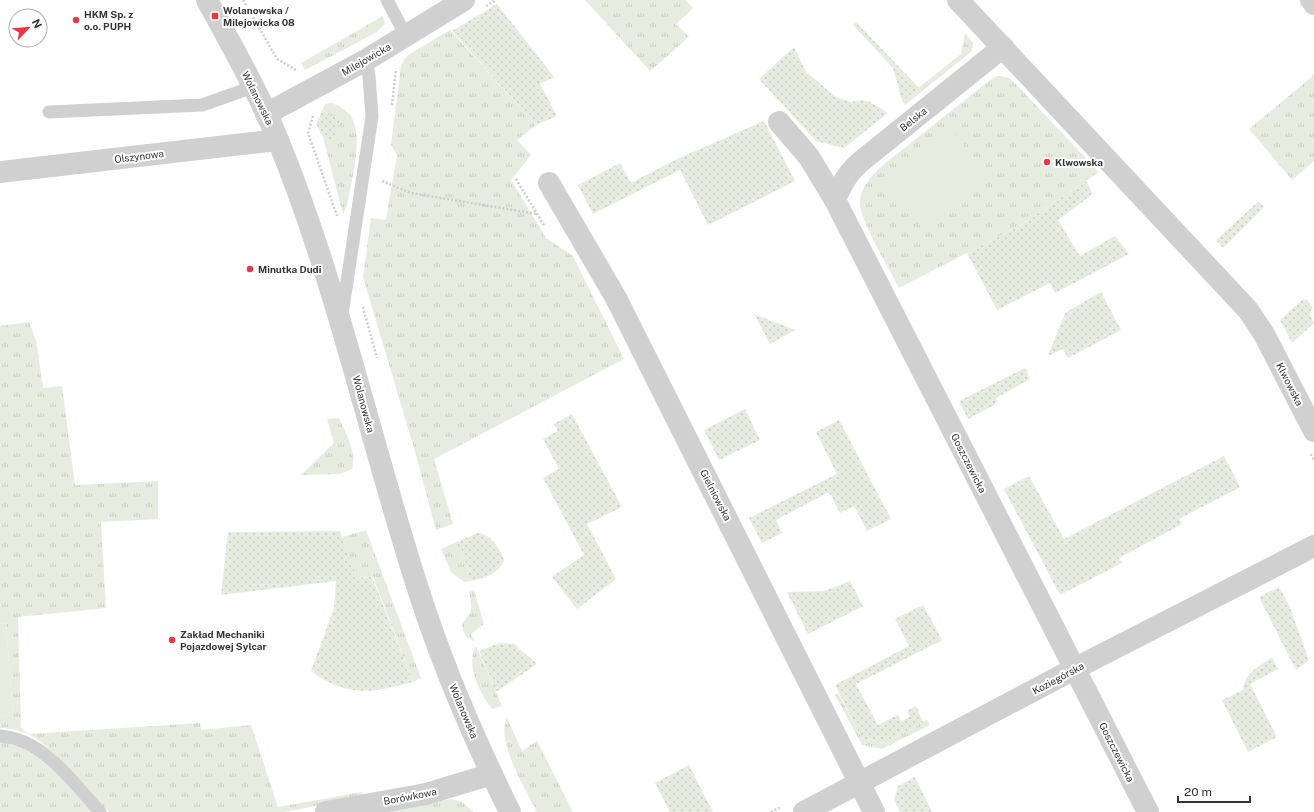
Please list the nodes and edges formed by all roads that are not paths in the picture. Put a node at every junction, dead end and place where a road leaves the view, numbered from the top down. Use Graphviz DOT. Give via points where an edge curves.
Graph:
graph roads {
  1 [pos="207,0"];
  2 [pos="387,0"];
  3 [pos="958,0"];
  4 [pos="1311,0"];
  5 [pos="473,4"];
  6 [pos="1314,4"];
  7 [pos="406,36"];
  8 [pos="1003,47"];
  9 [pos="366,60"];
  10 [pos="253,87"];
  11 [pos="49,112"];
  12 [pos="266,114"];
  13 [pos="779,122"];
  14 [pos="278,140"];
  15 [pos="0,172"];
  16 [pos="549,183"];
  17 [pos="835,200"];
  18 [pos="341,321"];
  19 [pos="1314,431"];
  20 [pos="1314,546"];
  21 [pos="1074,669"];
  22 [pos="0,736"];
  23 [pos="492,774"];
  24 [pos="859,783"];
  25 [pos="100,812"];
  26 [pos="326,812"];
  27 [pos="510,812"];
  28 [pos="804,812"];
  29 [pos="874,812"];
  30 [pos="1148,812"];
  1 -- 10 [label="street, Wolanowska"];
  2 -- 7 [label="lane"];
  3 -- 8 [label="street, Klwowska"];
  4 -- 6 [label="street"];
  5 -- 7 [label="street, Milejowicka"];
  7 -- 9 [label="street, Milejowicka"];
  8 -- 17 [label="street, Belska" via="859,163 847,174"];
  8 -- 19 [label="street, Klwowska" via="1248,310 1264,334"];
  9 -- 12 [label="street, Milejowicka"];
  9 -- 18 [label="lane" via="370,76 372,116"];
  10 -- 11 [label="lane" via="202,104"];
  10 -- 12 [label="street, Wolanowska"];
  12 -- 14 [label="street, Wolanowska"];
  13 -- 17 [label="street, Goszczewicka" via="809,157"];
  14 -- 15 [label="street, Olszynowa"];
  14 -- 18 [label="street, Wolanowska" via="304,207"];
  16 -- 24 [label="street, Gielniowska" via="616,298"];
  17 -- 21 [label="street, Goszczewicka"];
  18 -- 23 [label="street, Wolanowska" via="388,496 422,601 456,693"];
  20 -- 21 [label="street, Koziegórska"];
  21 -- 24 [label="street, Koziegórska"];
  21 -- 30 [label="street, Goszczewicka"];
  22 -- 25 [label="lane" via="13,738 36,748 50,758"];
  23 -- 26 [label="street, Borówkowa" via="426,794"];
  23 -- 27 [label="street, Wolanowska"];
  24 -- 28 [label="street, Koziegórska"];
  24 -- 29 [label="street, Gielniowska"];
}
